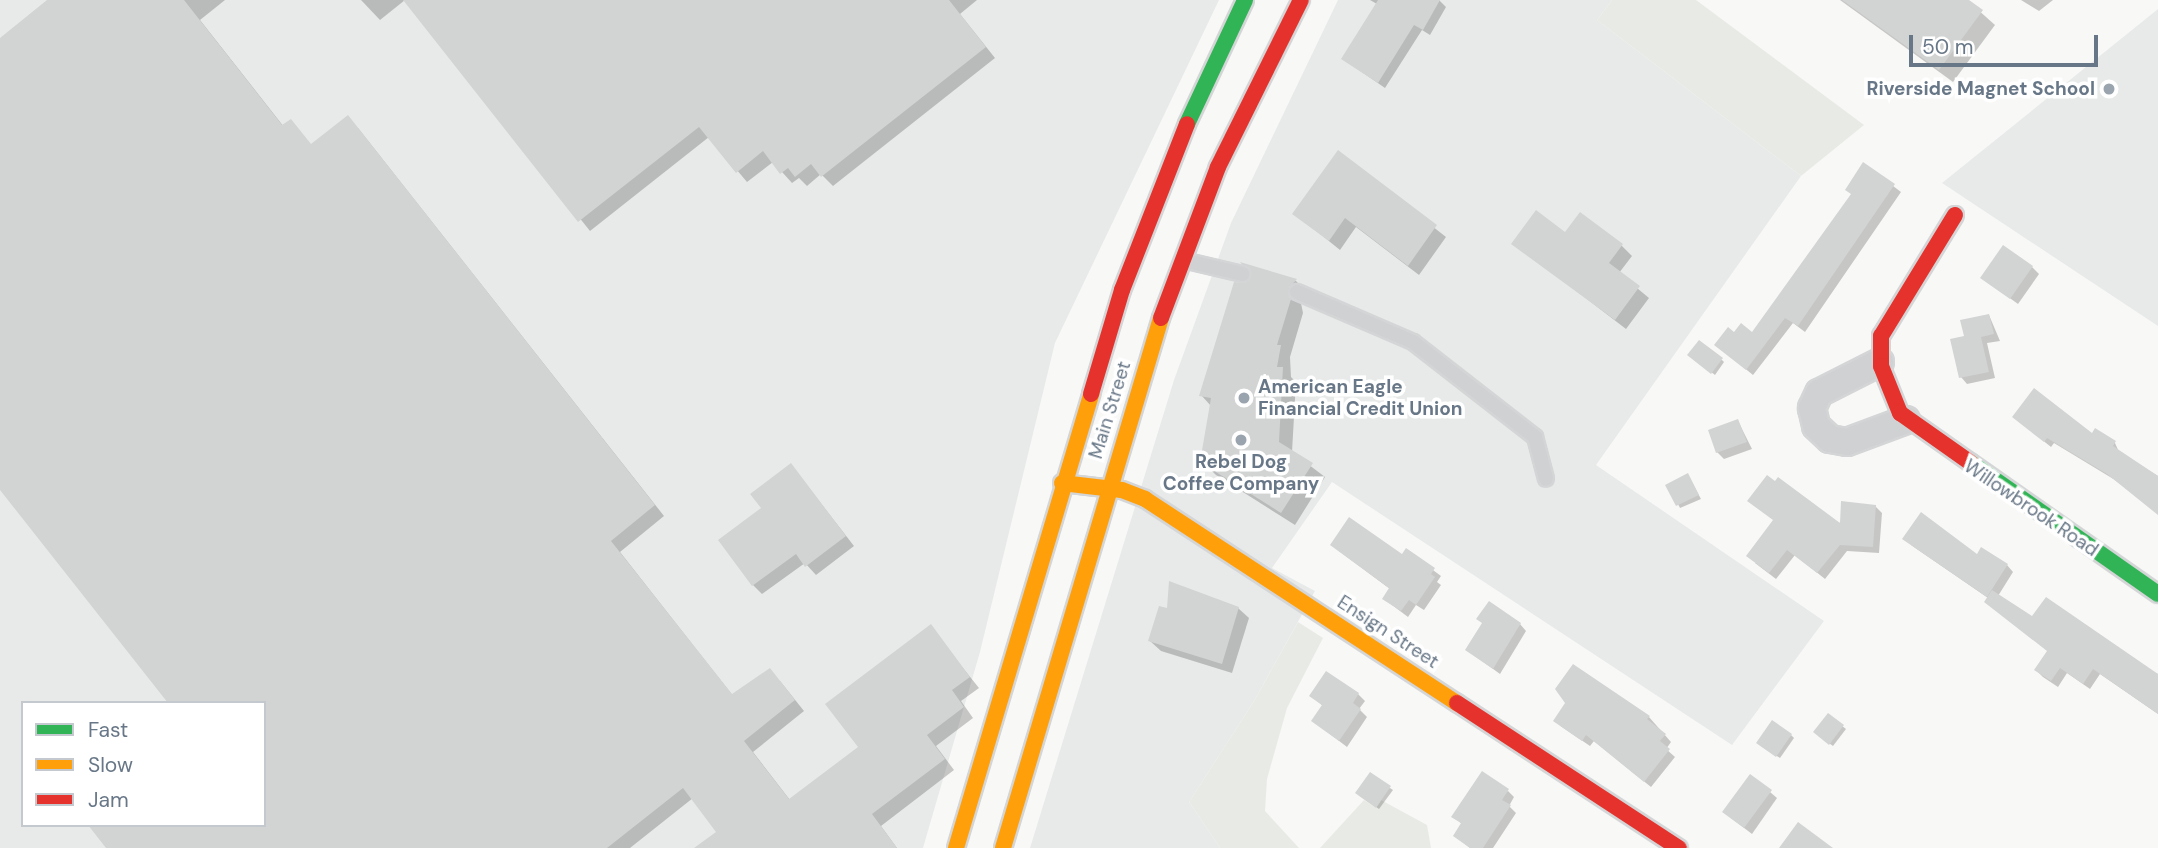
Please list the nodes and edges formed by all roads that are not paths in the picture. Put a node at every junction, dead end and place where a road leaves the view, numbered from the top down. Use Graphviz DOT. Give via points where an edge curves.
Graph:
graph roads {
  1 [pos="1245,0"];
  2 [pos="1301,0"];
  3 [pos="1168,167"];
  4 [pos="1200,181"];
  5 [pos="1955,215"];
  6 [pos="1181,259"];
  7 [pos="1242,274"];
  8 [pos="1297,292"];
  9 [pos="1881,362"];
  10 [pos="1906,420"];
  11 [pos="1546,479"];
  12 [pos="1062,483"];
  13 [pos="1108,489"];
  14 [pos="2158,594"];
  15 [pos="956,848"];
  16 [pos="1003,848"];
  17 [pos="1679,848"];
  1 -- 3 [label="main road, Main Street"];
  2 -- 4 [label="main road, Main Street"];
  3 -- 4 [label="main road"];
  3 -- 12 [label="main road, Main Street" via="1113,316"];
  4 -- 6 [label="main road, Main Street"];
  5 -- 9 [label="main road" via="1885,324 1879,343"];
  6 -- 7 [label="lane"];
  6 -- 13 [label="main road, Main Street"];
  8 -- 11 [label="lane" via="1413,342 1535,437"];
  9 -- 10 [label="main road"];
  9 -- 10 [label="street" via="1822,390 1812,408 1816,426 1830,439 1847,442"];
  10 -- 14 [label="main road, Willowbrook Road"];
  12 -- 13 [label="main road, Ensign Street"];
  12 -- 15 [label="main road, Main Street"];
  13 -- 16 [label="main road, Main Street"];
  13 -- 17 [label="main road, Ensign Street" via="1145,499"];
}
